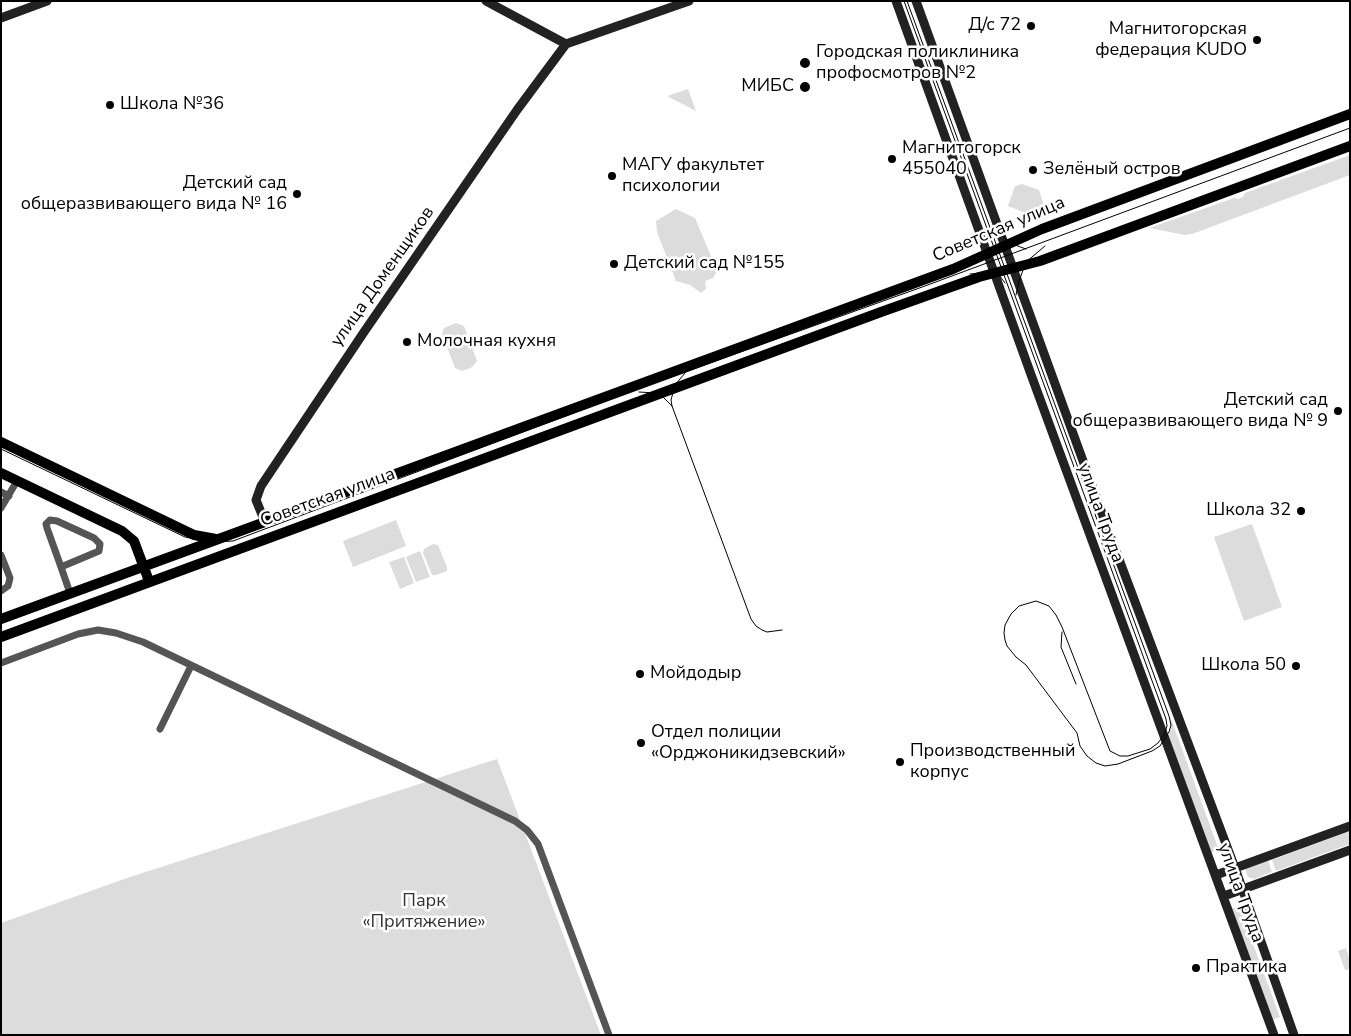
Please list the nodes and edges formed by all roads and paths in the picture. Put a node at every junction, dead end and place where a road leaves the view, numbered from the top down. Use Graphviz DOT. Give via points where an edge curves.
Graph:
graph roads {
  1 [pos="47,1"];
  2 [pos="486,1"];
  3 [pos="689,1"];
  4 [pos="896,1"];
  5 [pos="916,1"];
  6 [pos="1,18"];
  7 [pos="566,44"];
  8 [pos="1350,114"];
  9 [pos="1350,146"];
  10 [pos="1005,245"];
  11 [pos="988,253"];
  12 [pos="1013,268"];
  13 [pos="995,272"];
  14 [pos="660,377"];
  15 [pos="666,391"];
  16 [pos="1,442"];
  17 [pos="1,473"];
  18 [pos="17,481"];
  19 [pos="1,492"];
  20 [pos="9,496"];
  21 [pos="1,508"];
  22 [pos="265,522"];
  23 [pos="270,537"];
  24 [pos="217,539"];
  25 [pos="1,555"];
  26 [pos="143,566"];
  27 [pos="60,567"];
  28 [pos="149,581"];
  29 [pos="1,591"];
  30 [pos="70,593"];
  31 [pos="1,619"];
  32 [pos="1,637"];
  33 [pos="1,663"];
  34 [pos="192,666"];
  35 [pos="160,729"];
  36 [pos="1350,826"];
  37 [pos="1350,850"];
  38 [pos="1235,868"];
  39 [pos="1216,875"];
  40 [pos="1242,890"];
  41 [pos="1224,896"];
  42 [pos="609,1035"];
  43 [pos="1274,1035"];
  44 [pos="1294,1035"];
  1 -- 6 [label="main road"];
  2 -- 7 [label="main road"];
  3 -- 7 [label="main road"];
  4 -- 11 [label="main road, улица Труда"];
  5 -- 10 [label="main road, улица Труда"];
  7 -- 22 [label="main road, улица Доменщиков" via="517,110 261,486 256,500"];
  8 -- 10 [label="main road, Советская улица"];
  9 -- 12 [label="main road, Советская улица" via="1061,254"];
  10 -- 11 [label="main road, Советская улица"];
  10 -- 12 [label="main road, улица Труда"];
  11 -- 13 [label="main road, улица Труда"];
  11 -- 14 [label="main road, Советская улица" via="953,269"];
  12 -- 13 [label="main road, Советская улица"];
  12 -- 38 [label="main road, улица Труда"];
  13 -- 15 [label="main road, Советская улица"];
  13 -- 39 [label="main road, улица Труда"];
  14 -- 15 [label="main road"];
  14 -- 22 [label="main road, Советская улица"];
  15 -- 23 [label="main road, Советская улица"];
  16 -- 24 [label="main road" via="194,534"];
  17 -- 18 [label="main road"];
  18 -- 20 [label="street"];
  18 -- 26 [label="main road" via="122,530 134,541"];
  19 -- 20 [label="street"];
  20 -- 21 [label="street"];
  22 -- 23 [label="main road, улица Доменщиков"];
  22 -- 24 [label="main road, Советская улица"];
  23 -- 28 [label="main road, Советская улица"];
  24 -- 26 [label="main road, Советская улица"];
  25 -- 29 [label="street" via="10,582"];
  26 -- 28 [label="main road"];
  26 -- 30 [label="main road, Советская улица"];
  27 -- 27 [label="street" via="46,528 50,520 94,538 100,544 100,552"];
  27 -- 30 [label="street"];
  28 -- 32 [label="main road, Советская улица"];
  30 -- 31 [label="main road, Советская улица"];
  33 -- 34 [label="street" via="78,634 98,630 143,642"];
  34 -- 35 [label="street"];
  34 -- 42 [label="street" via="527,830 538,844"];
  36 -- 38 [label="main road"];
  37 -- 40 [label="main road"];
  38 -- 39 [label="main road"];
  38 -- 40 [label="main road, улица Труда"];
  39 -- 41 [label="main road, улица Труда"];
  40 -- 41 [label="main road"];
  40 -- 44 [label="main road, улица Труда"];
  41 -- 43 [label="main road, улица Труда"];
}
